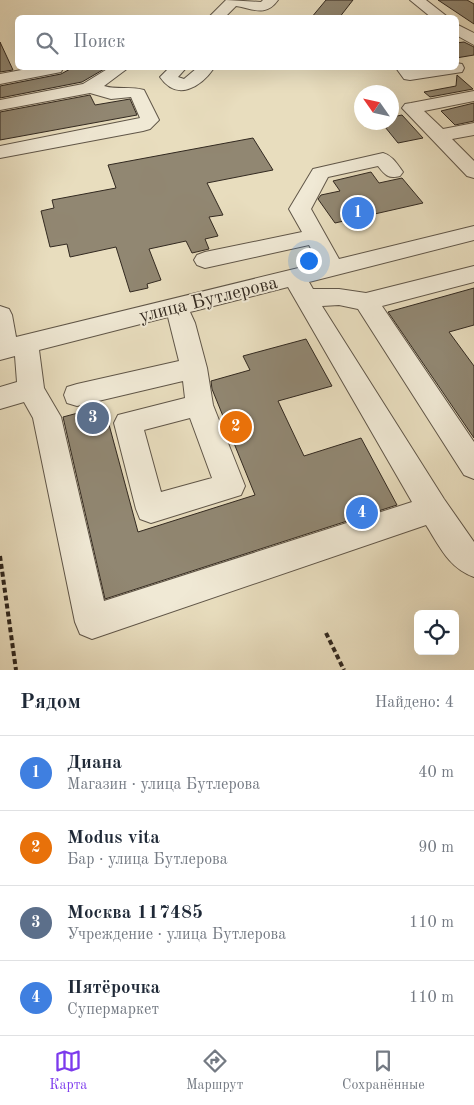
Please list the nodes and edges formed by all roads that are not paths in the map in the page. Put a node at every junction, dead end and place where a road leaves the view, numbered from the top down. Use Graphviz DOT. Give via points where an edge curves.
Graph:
graph roads {
  1 [pos="271,0"];
  2 [pos="417,0"];
  3 [pos="218,15"];
  4 [pos="438,15"];
  5 [pos="459,30"];
  6 [pos="474,40"];
  7 [pos="474,65"];
  8 [pos="459,67"];
  9 [pos="45,70"];
  10 [pos="117,70"];
  11 [pos="176,70"];
  12 [pos="204,70"];
  13 [pos="406,70"];
  14 [pos="439,70"];
  15 [pos="0,79"];
  16 [pos="91,87"];
  17 [pos="474,96"];
  18 [pos="0,105"];
  19 [pos="474,129"];
  20 [pos="438,136"];
  21 [pos="0,152"];
  22 [pos="393,172"];
  23 [pos="474,172"];
  24 [pos="474,233"];
  25 [pos="314,236"];
  26 [pos="205,260"];
  27 [pos="332,268"];
  28 [pos="474,274"];
  29 [pos="300,288"];
  30 [pos="366,302"];
  31 [pos="176,306"];
  32 [pos="0,315"];
  33 [pos="10,348"];
  34 [pos="194,368"];
  35 [pos="31,389"];
  36 [pos="77,395"];
  37 [pos="0,398"];
  38 [pos="199,405"];
  39 [pos="474,466"];
  40 [pos="433,509"];
  41 [pos="474,562"];
  1 -- 3 [label="street" via="264,7 233,1"];
  2 -- 4 [label="street"];
  5 -- 6 [label="street"];
  7 -- 8 [label="street"];
  9 -- 15 [label="street"];
  10 -- 16 [label="street"];
  11 -- 12 [label="street" via="168,78 188,86"];
  13 -- 14 [label="street" via="410,75"];
  16 -- 18 [label="street"];
  16 -- 21 [label="street" via="111,94 138,94 150,120 143,125"];
  17 -- 20 [label="street" via="411,108"];
  19 -- 20 [label="street"];
  20 -- 23 [label="street"];
  22 -- 25 [label="street" via="383,159 320,173 300,209"];
  24 -- 27 [label="street, улица Бутлерова"];
  25 -- 26 [label="street"];
  25 -- 27 [label="street"];
  27 -- 29 [label="street, улица Бутлерова"];
  28 -- 30 [label="street"];
  29 -- 30 [label="street"];
  29 -- 31 [label="street, улица Бутлерова"];
  29 -- 40 [label="street"];
  30 -- 39 [label="street"];
  31 -- 33 [label="street, улица Бутлерова"];
  31 -- 34 [label="street"];
  32 -- 33 [label="street"];
  33 -- 35 [label="street"];
  34 -- 36 [label="street"];
  34 -- 38 [label="street"];
  35 -- 37 [label="street"];
  35 -- 40 [label="street" via="47,417 92,622"];
  40 -- 41 [label="street" via="460,550"];
}
